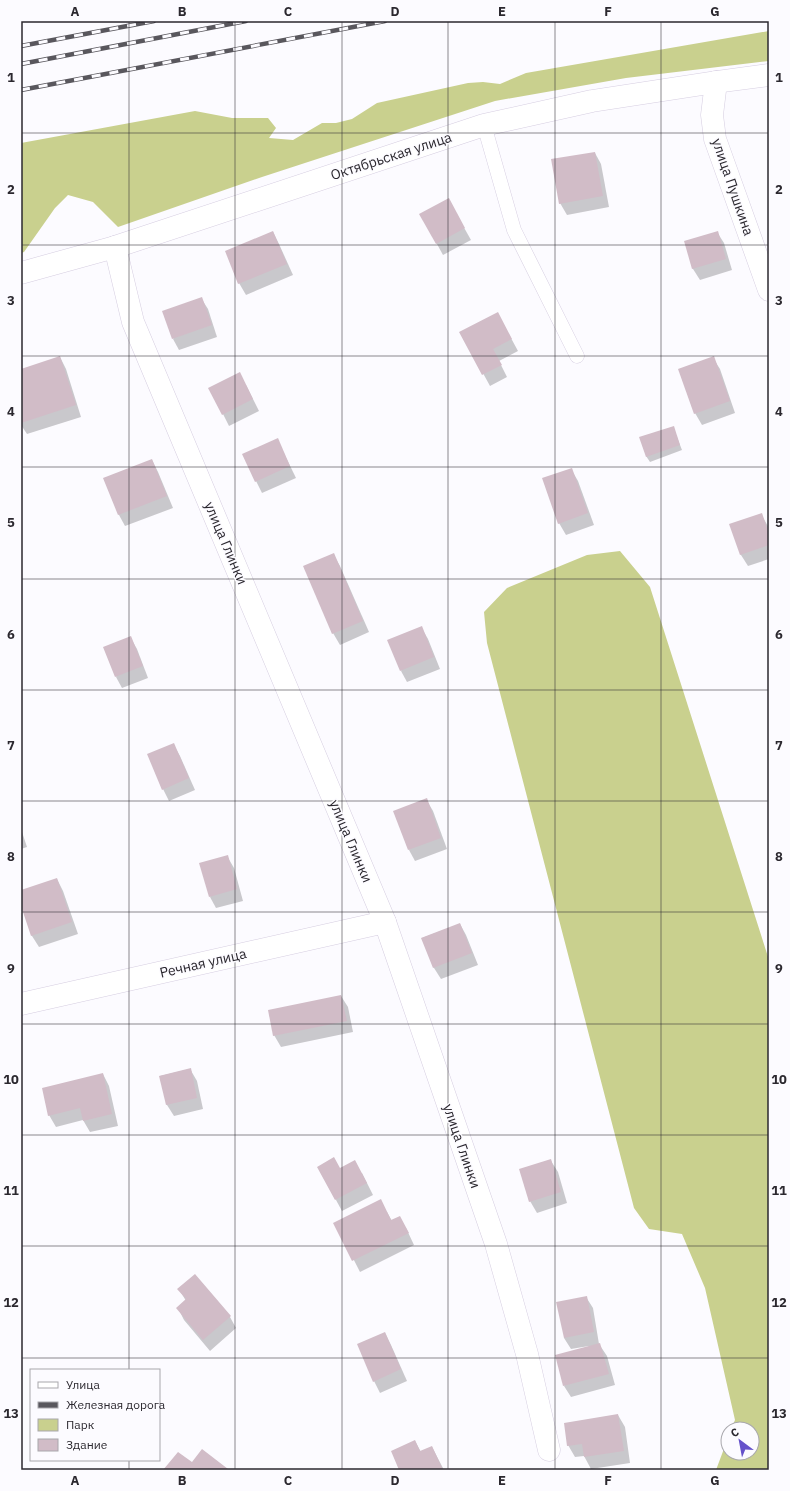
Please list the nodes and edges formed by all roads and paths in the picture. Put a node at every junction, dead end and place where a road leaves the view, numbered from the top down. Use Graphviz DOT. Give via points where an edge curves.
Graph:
graph roads {
  1 [pos="769,75"];
  2 [pos="716,82"];
  3 [pos="484,125"];
  4 [pos="115,247"];
  5 [pos="21,274"];
  6 [pos="769,290"];
  7 [pos="577,356"];
  8 [pos="385,922"];
  9 [pos="21,1004"];
  10 [pos="549,1450"];
  1 -- 2 [label="street, Октябрьская улица"];
  2 -- 3 [label="street, Октябрьская улица" via="592,101"];
  2 -- 6 [label="street, улица Пушкина" via="712,115 715,139"];
  3 -- 4 [label="street, Октябрьская улица"];
  3 -- 7 [label="lane" via="514,230"];
  4 -- 5 [label="street, Октябрьская улица"];
  4 -- 8 [label="street, улица Глинки" via="133,322"];
  8 -- 9 [label="street, Речная улица"];
  8 -- 10 [label="street, улица Глинки" via="496,1244 527,1354"];
}
